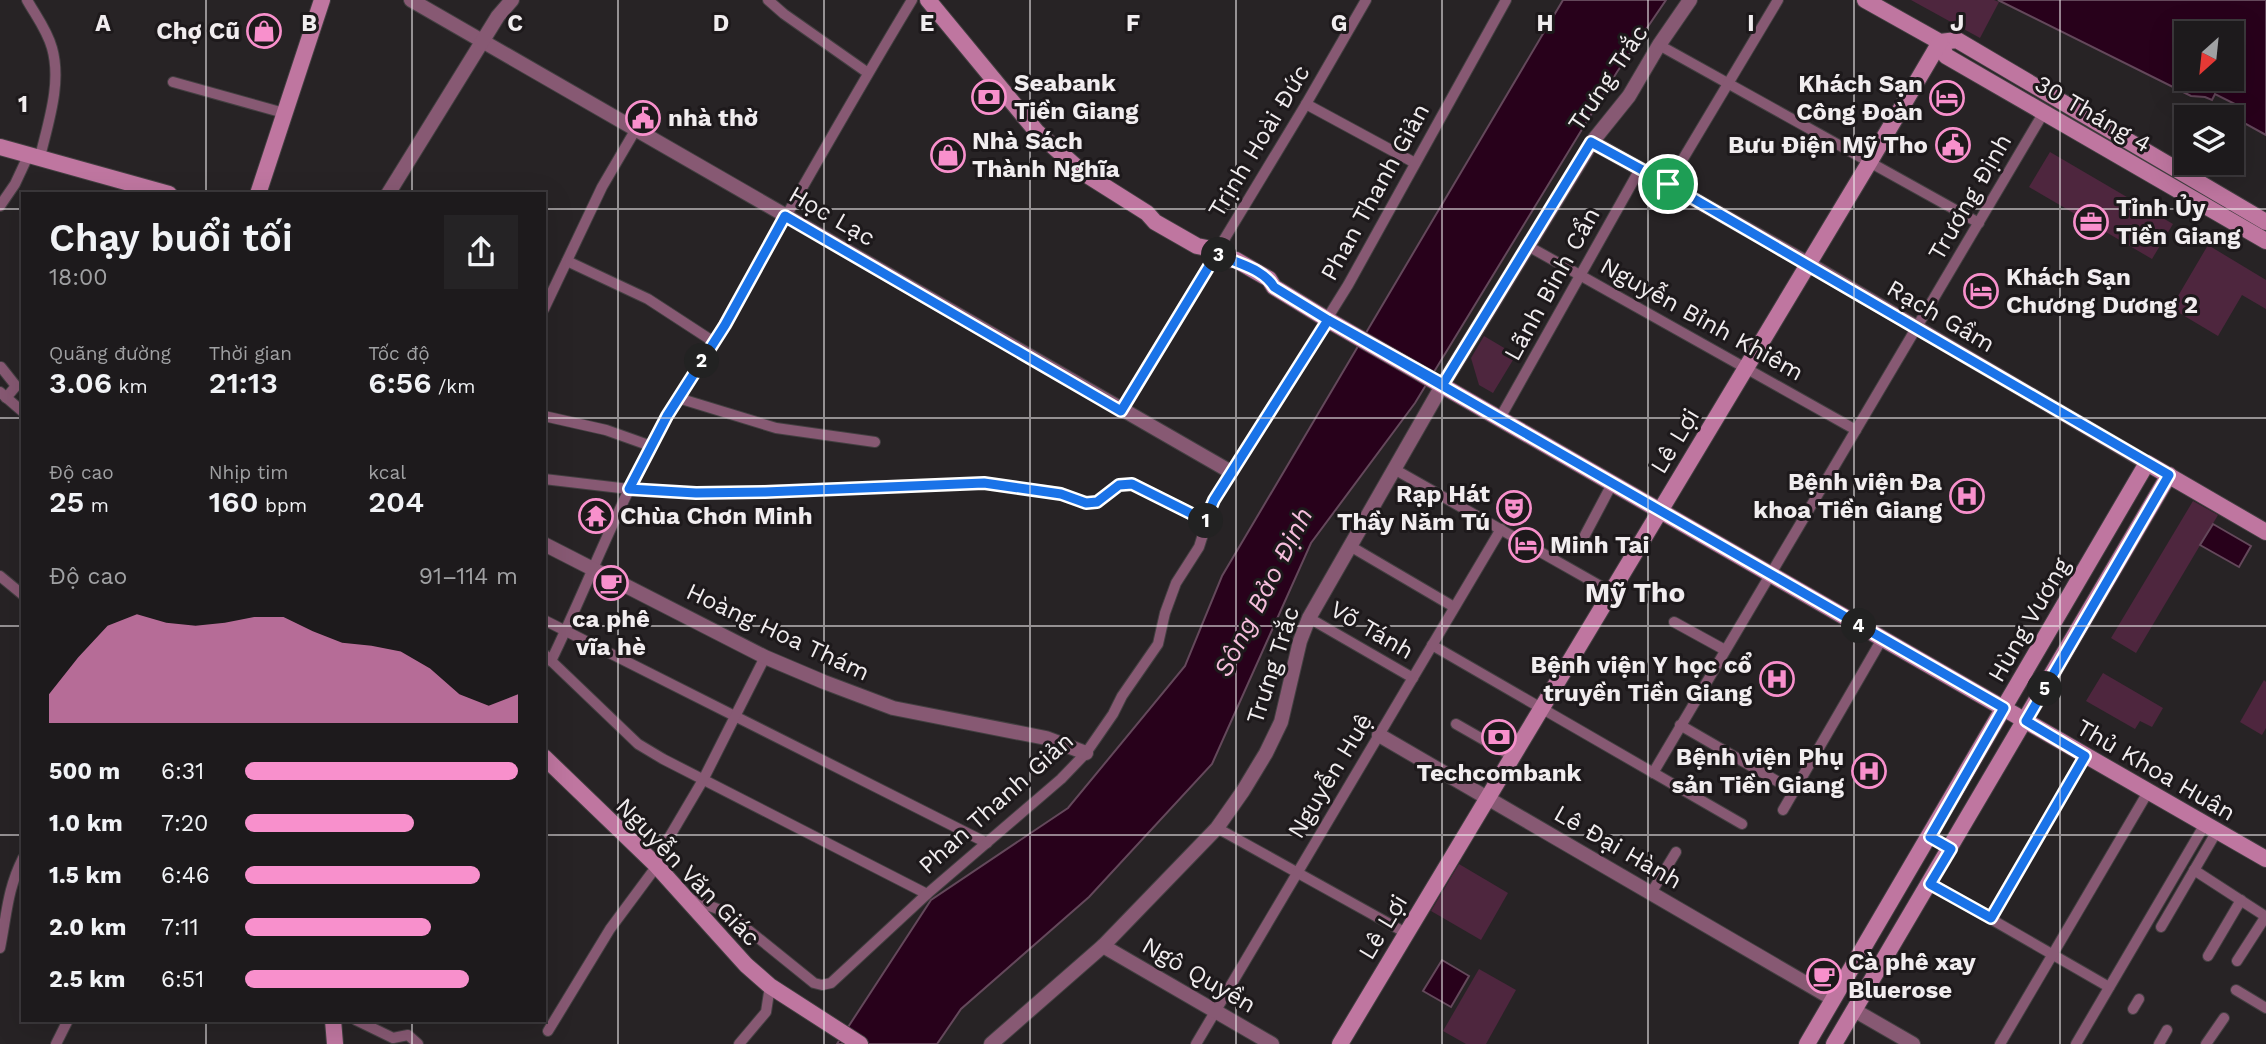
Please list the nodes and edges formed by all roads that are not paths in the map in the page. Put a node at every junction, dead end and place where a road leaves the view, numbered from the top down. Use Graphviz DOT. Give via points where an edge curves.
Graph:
graph roads {
  1 [pos="27,0"];
  2 [pos="322,0"];
  3 [pos="411,0"];
  4 [pos="512,0"];
  5 [pos="768,0"];
  6 [pos="912,0"];
  7 [pos="928,0"];
  8 [pos="1366,0"];
  9 [pos="1506,0"];
  10 [pos="1690,0"];
  11 [pos="1778,0"];
  12 [pos="1865,0"];
  13 [pos="483,40"];
  14 [pos="1940,42"];
  15 [pos="1658,45"];
  16 [pos="868,73"];
  17 [pos="173,82"];
  18 [pos="1727,83"];
  19 [pos="2053,96"];
  20 [pos="1306,104"];
  21 [pos="2044,112"];
  22 [pos="284,113"];
  23 [pos="636,129"];
  24 [pos="1591,142"];
  25 [pos="0,147"];
  26 [pos="34,155"];
  27 [pos="1415,163"];
  28 [pos="1869,163"];
  29 [pos="1640,169"];
  30 [pos="1668,184"];
  31 [pos="392,190"];
  32 [pos="162,192"];
  33 [pos="259,192"];
  34 [pos="2218,203"];
  35 [pos="0,206"];
  36 [pos="785,216"];
  37 [pos="2266,222"];
  38 [pos="1979,223"];
  39 [pos="2266,242"];
  40 [pos="1528,246"];
  41 [pos="1217,253"];
  42 [pos="567,261"];
  43 [pos="1809,264"];
  44 [pos="1580,275"];
  45 [pos="546,305"];
  46 [pos="1335,323"];
  47 [pos="1917,328"];
  48 [pos="714,342"];
  49 [pos="1,367"];
  50 [pos="1746,368"];
  51 [pos="1439,382"];
  52 [pos="3,395"];
  53 [pos="678,398"];
  54 [pos="21,410"];
  55 [pos="1121,411"];
  56 [pos="546,416"];
  57 [pos="1500,418"];
  58 [pos="1856,430"];
  59 [pos="875,442"];
  60 [pos="650,446"];
  61 [pos="2147,463"];
  62 [pos="1394,469"];
  63 [pos="1231,472"];
  64 [pos="2169,475"];
  65 [pos="546,479"];
  66 [pos="1612,484"];
  67 [pos="629,489"];
  68 [pos="1659,512"];
  69 [pos="1208,522"];
  70 [pos="1500,529"];
  71 [pos="2266,532"];
  72 [pos="1585,536"];
  73 [pos="546,545"];
  74 [pos="1350,546"];
  75 [pos="595,569"];
  76 [pos="1770,575"];
  77 [pos="0,576"];
  78 [pos="1611,592"];
  79 [pos="21,593"];
  80 [pos="1454,607"];
  81 [pos="1309,618"];
  82 [pos="546,621"];
  83 [pos="1674,622"];
  84 [pos="2054,622"];
  85 [pos="566,631"];
  86 [pos="2077,634"];
  87 [pos="1882,639"];
  88 [pos="1432,645"];
  89 [pos="1725,650"];
  90 [pos="548,657"];
  91 [pos="765,657"];
  92 [pos="1413,678"];
  93 [pos="1541,708"];
  94 [pos="2004,708"];
  95 [pos="735,717"];
  96 [pos="2026,721"];
  97 [pos="1456,724"];
  98 [pos="1680,726"];
  99 [pos="1379,735"];
  100 [pos="1086,753"];
  101 [pos="1512,756"];
  102 [pos="2085,756"];
  103 [pos="546,759"];
  104 [pos="1653,773"];
  105 [pos="703,780"];
  106 [pos="1794,792"];
  107 [pos="2148,792"];
  108 [pos="1488,797"];
  109 [pos="1783,810"];
  110 [pos="1742,824"];
  111 [pos="2211,827"];
  112 [pos="1217,828"];
  113 [pos="1930,837"];
  114 [pos="987,844"];
  115 [pos="1951,849"];
  116 [pos="1676,852"];
  117 [pos="2266,859"];
  118 [pos="21,863"];
  119 [pos="655,865"];
  120 [pos="2194,870"];
  121 [pos="1297,874"];
  122 [pos="1930,884"];
  123 [pos="1651,893"];
  124 [pos="927,894"];
  125 [pos="683,897"];
  126 [pos="2241,900"];
  127 [pos="4,909"];
  128 [pos="2265,916"];
  129 [pos="1991,918"];
  130 [pos="2161,927"];
  131 [pos="1406,933"];
  132 [pos="1103,946"];
  133 [pos="0,948"];
  134 [pos="2052,953"];
  135 [pos="2208,956"];
  136 [pos="2237,961"];
  137 [pos="770,986"];
  138 [pos="2109,987"];
  139 [pos="2236,990"];
  140 [pos="1833,999"];
  141 [pos="2139,999"];
  142 [pos="2266,1008"];
  143 [pos="2133,1009"];
  144 [pos="1216,1010"];
  145 [pos="1854,1010"];
  146 [pos="2224,1018"];
  147 [pos="67,1022"];
  148 [pos="333,1022"];
  149 [pos="360,1022"];
  150 [pos="2167,1030"];
  151 [pos="548,1031"];
  152 [pos="55,1044"];
  153 [pos="335,1044"];
  154 [pos="418,1044"];
  155 [pos="739,1044"];
  156 [pos="860,1044"];
  157 [pos="991,1044"];
  158 [pos="1196,1044"];
  159 [pos="1272,1044"];
  160 [pos="1340,1044"];
  161 [pos="1807,1044"];
  162 [pos="1834,1044"];
  163 [pos="1913,1044"];
  164 [pos="2000,1044"];
  165 [pos="2076,1044"];
  166 [pos="2159,1044"];
  167 [pos="2206,1044"];
  1 -- 26 [label="street" via="42,23 55,69 54,89"];
  2 -- 22 [label="main road"];
  3 -- 13 [label="street, Học Lạc"];
  4 -- 13 [label="street"];
  5 -- 16 [label="street"];
  6 -- 16 [label="street"];
  7 -- 41 [label="main road, Thủ Khoa Huân" via="1037,132 1082,172 1147,213 1159,214 1201,238"];
  8 -- 20 [label="street, Trịnh Hoài Đức"];
  9 -- 27 [label="street, Phan Thanh Giản"];
  10 -- 15 [label="street, Trưng Trắc"];
  11 -- 18 [label="street"];
  12 -- 14 [label="main road, 30 Tháng 4"];
  13 -- 23 [label="street, Học Lạc"];
  13 -- 31 [label="street"];
  14 -- 19 [label="main road, 30 Tháng 4" via="1957,40"];
  14 -- 21 [label="main road, 30 Tháng 4" via="1946,56"];
  14 -- 28 [label="main road, Lê Lợi"];
  15 -- 18 [label="street"];
  15 -- 24 [label="street, Trưng Trắc" via="1629,96"];
  16 -- 36 [label="street"];
  17 -- 22 [label="street"];
  18 -- 28 [label="street"];
  18 -- 30 [label="street"];
  19 -- 21 [label="main road"];
  19 -- 34 [label="main road, 30 Tháng 4"];
  20 -- 27 [label="street"];
  20 -- 41 [label="street, Trịnh Hoài Đức"];
  21 -- 34 [label="main road, 30 Tháng 4"];
  21 -- 38 [label="street, Trương Định"];
  22 -- 33 [label="main road"];
  23 -- 36 [label="street, Học Lạc"];
  23 -- 42 [label="street"];
  24 -- 29 [label="street, Rạch Gầm"];
  24 -- 40 [label="street, Trưng Trắc"];
  25 -- 26 [label="main road"];
  26 -- 32 [label="main road"];
  26 -- 35 [label="street"];
  27 -- 46 [label="street, Phan Thanh Giản"];
  28 -- 38 [label="street"];
  28 -- 43 [label="main road, Lê Lợi"];
  29 -- 30 [label="street, Rạch Gầm"];
  29 -- 44 [label="street, Lãnh Binh Cẩn"];
  30 -- 43 [label="street, Rạch Gầm"];
  34 -- 37 [label="main road, 30 Tháng 4"];
  34 -- 39 [label="main road, 30 Tháng 4"];
  36 -- 48 [label="street"];
  36 -- 55 [label="street, Học Lạc"];
  38 -- 47 [label="street, Trương Định"];
  40 -- 44 [label="street, Nguyễn Bỉnh Khiêm"];
  40 -- 51 [label="street, Trưng Trắc"];
  41 -- 46 [label="main road, Thủ Khoa Huân" via="1269,279 1274,287"];
  41 -- 55 [label="street, Trịnh Hoài Đức"];
  42 -- 45 [label="street"];
  42 -- 48 [label="street" via="649,299"];
  43 -- 47 [label="street, Rạch Gầm"];
  43 -- 50 [label="main road, Lê Lợi"];
  44 -- 50 [label="street, Nguyễn Bỉnh Khiêm"];
  44 -- 57 [label="street, Lãnh Binh Cẩn"];
  46 -- 51 [label="main road, Thủ Khoa Huân"];
  46 -- 63 [label="street, Phan Thanh Giản"];
  47 -- 58 [label="street, Trương Định"];
  47 -- 61 [label="street, Rạch Gầm"];
  48 -- 53 [label="street"];
  49 -- 52 [label="street" via="16,386"];
  50 -- 58 [label="street, Nguyễn Bỉnh Khiêm"];
  50 -- 68 [label="main road, Lê Lợi"];
  51 -- 57 [label="main road, Thủ Khoa Huân"];
  51 -- 62 [label="street, Trưng Trắc"];
  52 -- 54 [label="street"];
  53 -- 59 [label="street" via="776,428"];
  53 -- 60 [label="street"];
  55 -- 63 [label="street, Học Lạc"];
  56 -- 60 [label="street"];
  57 -- 66 [label="main road, Thủ Khoa Huân"];
  58 -- 76 [label="street, Trương Định"];
  60 -- 67 [label="street"];
  61 -- 64 [label="main road, Rạch Gầm"];
  61 -- 84 [label="main road, Hùng Vương"];
  62 -- 70 [label="street"];
  62 -- 74 [label="street, Trưng Trắc"];
  63 -- 69 [label="street, Phan Thanh Giản" via="1214,500"];
  64 -- 71 [label="main road, Rạch Gầm"];
  64 -- 86 [label="main road"];
  65 -- 67 [label="street"];
  66 -- 68 [label="main road, Thủ Khoa Huân"];
  66 -- 72 [label="street"];
  67 -- 69 [label="street" via="724,492 984,483 1061,494 1086,503 1097,502 1125,483"];
  67 -- 75 [label="street"];
  68 -- 76 [label="main road, Thủ Khoa Huân"];
  68 -- 78 [label="main road, Lê Lợi"];
  69 -- 100 [label="street, Phan Thanh Giản" via="1199,547 1176,583 1158,644"];
  70 -- 78 [label="street"];
  70 -- 80 [label="street, Nguyễn Huệ"];
  73 -- 75 [label="street, Hoàng Hoa Thám"];
  74 -- 80 [label="street"];
  74 -- 81 [label="street, Trưng Trắc"];
  75 -- 85 [label="street"];
  75 -- 91 [label="street, Hoàng Hoa Thám"];
  76 -- 87 [label="main road, Thủ Khoa Huân"];
  76 -- 89 [label="street, Trương Định"];
  77 -- 79 [label="street"];
  78 -- 93 [label="main road, Lê Lợi"];
  80 -- 88 [label="street, Nguyễn Huệ"];
  81 -- 92 [label="street, Võ Tánh"];
  81 -- 112 [label="street, Trưng Trắc" via="1281,722"];
  82 -- 85 [label="street"];
  83 -- 89 [label="street"];
  84 -- 86 [label="main road"];
  84 -- 94 [label="main road, Hùng Vương"];
  85 -- 90 [label="street"];
  85 -- 95 [label="street"];
  86 -- 96 [label="main road"];
  87 -- 94 [label="main road, Thủ Khoa Huân"];
  87 -- 106 [label="street"];
  88 -- 92 [label="street, Nguyễn Huệ"];
  88 -- 93 [label="street"];
  89 -- 98 [label="street, Trương Định"];
  90 -- 105 [label="street" via="638,744"];
  91 -- 95 [label="street"];
  91 -- 100 [label="street, Hoàng Hoa Thám" via="893,708 1046,738"];
  92 -- 99 [label="street, Nguyễn Huệ"];
  93 -- 101 [label="main road, Lê Lợi"];
  93 -- 104 [label="street"];
  94 -- 96 [label="main road, Thủ Khoa Huân"];
  94 -- 113 [label="main road, Hùng Vương"];
  95 -- 105 [label="street"];
  95 -- 114 [label="street"];
  96 -- 102 [label="main road, Thủ Khoa Huân"];
  96 -- 115 [label="main road"];
  97 -- 101 [label="street"];
  98 -- 104 [label="street, Trương Định"];
  98 -- 106 [label="street"];
  99 -- 108 [label="street, Lê Đại Hành"];
  99 -- 121 [label="street, Nguyễn Huệ"];
  100 -- 114 [label="street, Phan Thanh Giản"];
  101 -- 108 [label="main road, Lê Lợi"];
  102 -- 107 [label="main road, Thủ Khoa Huân"];
  102 -- 129 [label="street"];
  103 -- 119 [label="main road, Nguyễn Văn Giác"];
  104 -- 110 [label="street"];
  105 -- 119 [label="street"];
  105 -- 124 [label="street"];
  106 -- 109 [label="street"];
  107 -- 111 [label="main road, Thủ Khoa Huân"];
  107 -- 134 [label="street"];
  108 -- 123 [label="street, Lê Đại Hành"];
  108 -- 131 [label="main road, Lê Lợi"];
  111 -- 117 [label="main road, Thủ Khoa Huân"];
  111 -- 120 [label="street"];
  111 -- 138 [label="street"];
  112 -- 121 [label="street"];
  112 -- 132 [label="street, Trưng Trắc"];
  113 -- 115 [label="main road"];
  113 -- 140 [label="main road, Hùng Vương"];
  114 -- 124 [label="street, Phan Thanh Giản"];
  115 -- 122 [label="main road"];
  116 -- 123 [label="street"];
  118 -- 127 [label="street"];
  119 -- 125 [label="main road, Nguyễn Văn Giác"];
  119 -- 151 [label="street"];
  120 -- 126 [label="street"];
  120 -- 130 [label="street"];
  121 -- 131 [label="street"];
  121 -- 144 [label="street, Nguyễn Huệ"];
  122 -- 129 [label="street"];
  122 -- 145 [label="main road"];
  123 -- 140 [label="street, Lê Đại Hành"];
  124 -- 125 [label="street, Phan Thanh Giản" via="831,983 822,985 807,978 726,912"];
  125 -- 137 [label="main road, Nguyễn Văn Giác"];
  126 -- 128 [label="street"];
  126 -- 135 [label="street"];
  127 -- 133 [label="street"];
  128 -- 136 [label="street"];
  129 -- 134 [label="street"];
  131 -- 160 [label="main road, Lê Lợi"];
  132 -- 144 [label="street, Ngô Quyền"];
  132 -- 157 [label="street, Trưng Trắc"];
  134 -- 138 [label="street"];
  134 -- 164 [label="street"];
  137 -- 155 [label="street" via="766,1012"];
  137 -- 156 [label="main road, Nguyễn Văn Giác"];
  138 -- 165 [label="street"];
  139 -- 142 [label="street"];
  140 -- 145 [label="main road"];
  140 -- 161 [label="main road, Hùng Vương"];
  141 -- 143 [label="street"];
  144 -- 158 [label="street, Nguyễn Huệ"];
  144 -- 159 [label="street, Ngô Quyền"];
  145 -- 162 [label="main road"];
  145 -- 163 [label="street"];
  146 -- 167 [label="street"];
  147 -- 152 [label="street"];
  148 -- 153 [label="main road"];
  149 -- 154 [label="street" via="396,1039 408,1035"];
  150 -- 166 [label="street"];
}
